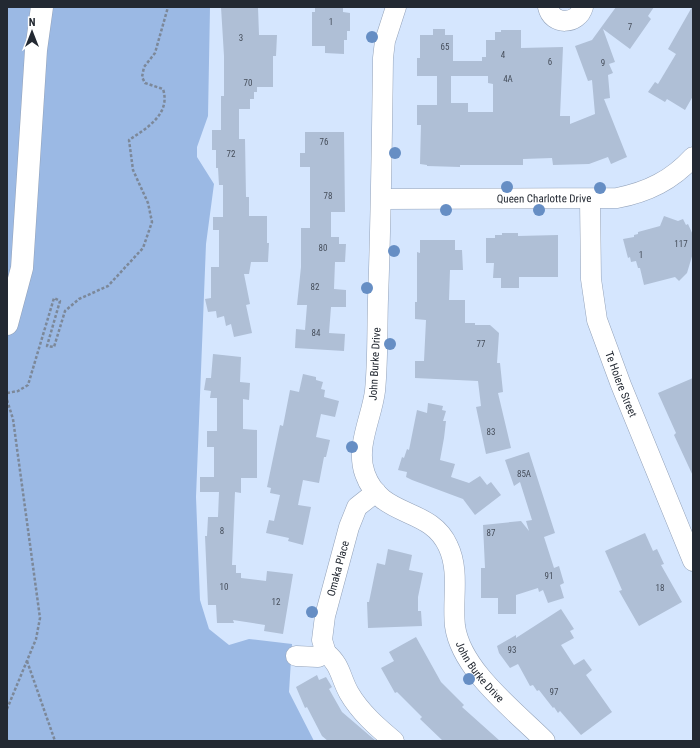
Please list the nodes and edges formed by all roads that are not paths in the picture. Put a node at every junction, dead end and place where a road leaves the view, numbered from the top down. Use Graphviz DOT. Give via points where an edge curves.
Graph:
graph roads {
  1 [pos="42,7"];
  2 [pos="396,7"];
  3 [pos="548,7"];
  4 [pos="584,7"];
  5 [pos="693,157"];
  6 [pos="382,199"];
  7 [pos="590,199"];
  8 [pos="7,324"];
  9 [pos="376,492"];
  10 [pos="693,561"];
  11 [pos="326,653"];
  12 [pos="296,656"];
  13 [pos="394,741"];
  14 [pos="545,741"];
  1 -- 8 [label="main road" via="36,58 22,268"];
  2 -- 6 [label="street, John Burke Drive" via="385,41 383,58"];
  3 -- 4 [label="street" via="551,15 567,21 574,20"];
  5 -- 7 [label="street, Queen Charlotte Drive" via="668,180 652,189 617,198"];
  6 -- 7 [label="street, Queen Charlotte Drive"];
  6 -- 9 [label="street, John Burke Drive" via="375,391 362,453 365,473"];
  7 -- 10 [label="street, Te Hoiere Street" via="591,279 597,320"];
  9 -- 11 [label="street, Omaka Place" via="357,507 349,527 325,616 322,640"];
  9 -- 14 [label="street, John Burke Drive" via="392,507 428,522 440,532 453,559 454,614 461,648 468,662"];
  11 -- 12 [label="street" via="318,656"];
  11 -- 13 [label="street, Omaka Place" via="335,660 343,683 357,704 374,724"];
}
